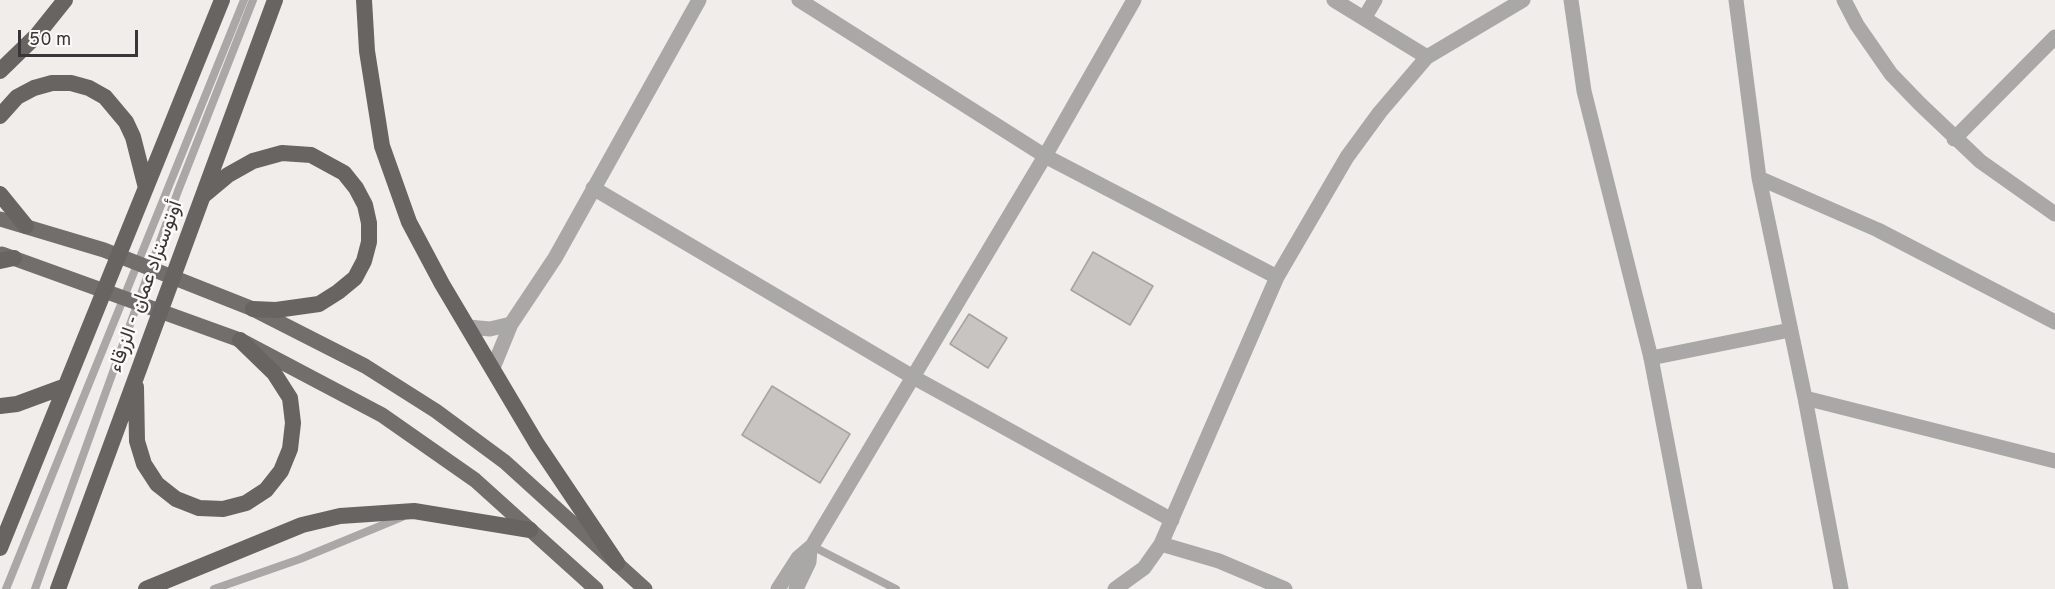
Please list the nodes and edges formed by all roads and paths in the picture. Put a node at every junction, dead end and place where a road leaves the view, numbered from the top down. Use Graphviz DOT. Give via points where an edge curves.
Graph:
graph roads {
  1 [pos="65,0"];
  2 [pos="222,0"];
  3 [pos="244,0"];
  4 [pos="253,0"];
  5 [pos="275,0"];
  6 [pos="364,0"];
  7 [pos="699,0"];
  8 [pos="799,0"];
  9 [pos="1134,0"];
  10 [pos="1334,0"];
  11 [pos="1375,0"];
  12 [pos="1523,0"];
  13 [pos="1571,0"];
  14 [pos="1736,0"];
  15 [pos="1844,0"];
  16 [pos="1365,17"];
  17 [pos="2055,37"];
  18 [pos="1427,57"];
  19 [pos="0,71"];
  20 [pos="0,116"];
  21 [pos="1954,139"];
  22 [pos="1046,156"];
  23 [pos="1759,178"];
  24 [pos="146,188"];
  25 [pos="593,189"];
  26 [pos="0,194"];
  27 [pos="203,196"];
  28 [pos="2055,214"];
  29 [pos="0,219"];
  30 [pos="26,226"];
  31 [pos="5,258"];
  32 [pos="1277,277"];
  33 [pos="253,309"];
  34 [pos="2055,322"];
  35 [pos="511,324"];
  36 [pos="468,327"];
  37 [pos="1790,330"];
  38 [pos="240,340"];
  39 [pos="1651,358"];
  40 [pos="493,368"];
  41 [pos="913,377"];
  42 [pos="135,378"];
  43 [pos="63,387"];
  44 [pos="1805,398"];
  45 [pos="0,406"];
  46 [pos="2055,461"];
  47 [pos="414,511"];
  48 [pos="1172,520"];
  49 [pos="530,530"];
  50 [pos="1161,544"];
  51 [pos="811,547"];
  52 [pos="0,548"];
  53 [pos="617,563"];
  54 [pos="6,589"];
  55 [pos="34,589"];
  56 [pos="58,589"];
  57 [pos="146,589"];
  58 [pos="214,589"];
  59 [pos="596,589"];
  60 [pos="645,589"];
  61 [pos="778,589"];
  62 [pos="796,589"];
  63 [pos="896,589"];
  64 [pos="1114,589"];
  65 [pos="1285,589"];
  66 [pos="1695,589"];
  67 [pos="1841,589"];
  1 -- 19 [label="highway" via="38,35"];
  2 -- 24 [label="highway, أوتوستراد عمان - الزرقاء"];
  3 -- 54 [label="lane"];
  4 -- 55 [label="lane" via="178,190"];
  5 -- 27 [label="highway, أوتوستراد عمان - الزرقاء"];
  6 -- 36 [label="highway" via="366,51 382,146 409,222"];
  7 -- 25 [label="street"];
  8 -- 22 [label="street"];
  9 -- 22 [label="street"];
  10 -- 16 [label="street"];
  11 -- 16 [label="street"];
  12 -- 18 [label="street"];
  13 -- 39 [label="street" via="1584,91"];
  14 -- 23 [label="street"];
  15 -- 21 [label="street" via="1891,74"];
  16 -- 18 [label="street"];
  17 -- 21 [label="street"];
  18 -- 32 [label="street" via="1347,157"];
  20 -- 24 [label="highway" via="17,97 34,88 52,83 89,88 105,97 126,122"];
  21 -- 28 [label="street"];
  22 -- 32 [label="street"];
  22 -- 41 [label="street"];
  23 -- 34 [label="street" via="1878,230"];
  23 -- 37 [label="street"];
  24 -- 43 [label="highway, أوتوستراد عمان - الزرقاء"];
  25 -- 35 [label="street" via="555,258"];
  25 -- 41 [label="street"];
  26 -- 30 [label="highway"];
  27 -- 33 [label="highway" via="253,161 282,153 311,155 328,162 344,173 365,205 369,242 355,278 319,303 276,310"];
  27 -- 42 [label="highway, أوتوستراد عمان - الزرقاء"];
  29 -- 30 [label="main road"];
  30 -- 33 [label="main road" via="104,250"];
  31 -- 38 [label="main road"];
  32 -- 48 [label="street"];
  33 -- 53 [label="main road" via="365,366 436,411 505,462"];
  35 -- 36 [label="street" via="490,329"];
  35 -- 40 [label="street"];
  36 -- 40 [label="highway"];
  37 -- 39 [label="street"];
  37 -- 44 [label="street"];
  38 -- 42 [label="highway" via="274,373 290,398 293,423 290,449 281,471 266,490 246,503 223,509 199,508 176,499 157,484 144,464 137,441"];
  38 -- 49 [label="main road" via="382,415 430,446"];
  39 -- 66 [label="street"];
  40 -- 53 [label="highway" via="537,444"];
  41 -- 48 [label="street"];
  41 -- 51 [label="street"];
  42 -- 56 [label="highway, أوتوستراد عمان - الزرقاء"];
  43 -- 45 [label="highway"];
  43 -- 52 [label="highway, أوتوستراد عمان - الزرقاء"];
  44 -- 46 [label="street"];
  44 -- 67 [label="street"];
  47 -- 49 [label="highway"];
  47 -- 57 [label="highway" via="340,516 302,525"];
  47 -- 58 [label="lane" via="300,559"];
  48 -- 50 [label="street"];
  49 -- 59 [label="main road"];
  50 -- 64 [label="street" via="1144,568"];
  50 -- 65 [label="street" via="1220,561"];
  51 -- 61 [label="street" via="798,558"];
  51 -- 62 [label="street" via="809,562"];
  51 -- 63 [label="lane"];
  53 -- 60 [label="main road"];
}
